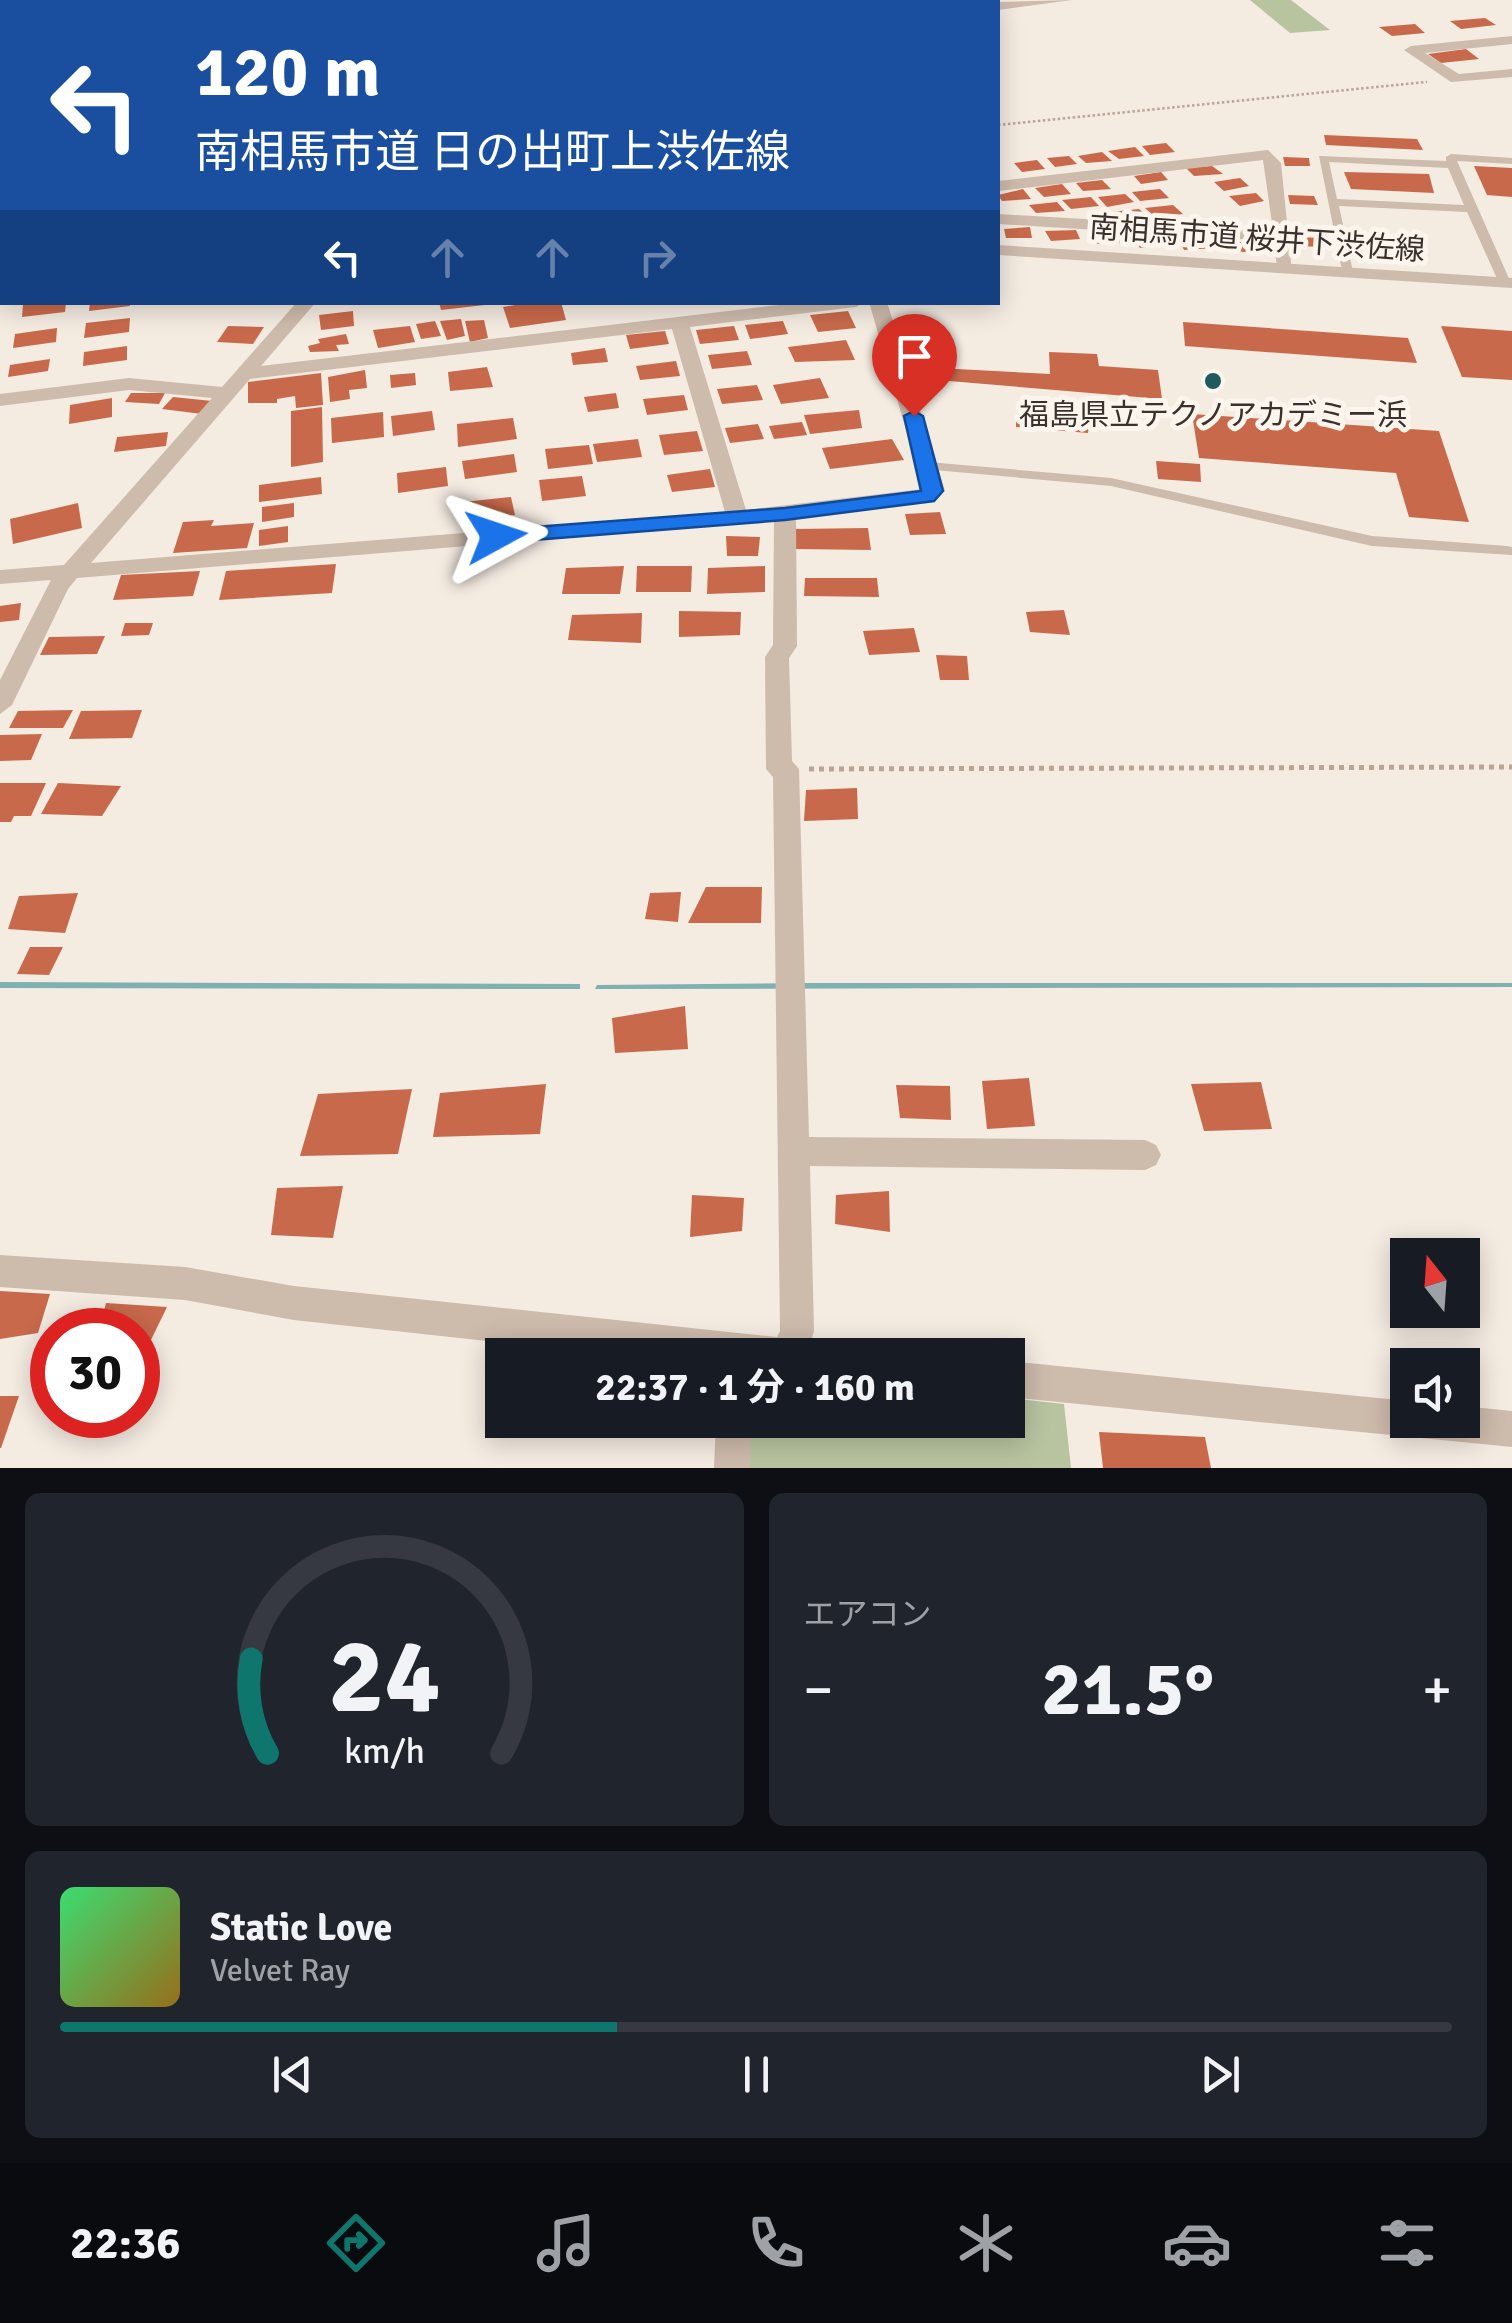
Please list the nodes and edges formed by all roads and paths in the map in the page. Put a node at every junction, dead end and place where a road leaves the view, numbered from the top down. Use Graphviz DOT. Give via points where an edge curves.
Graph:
graph roads {
  1 [pos="1065,0"];
  2 [pos="1000,6"];
  3 [pos="1512,40"];
  4 [pos="1512,73"];
  5 [pos="1456,79"];
  6 [pos="1000,125"];
  7 [pos="1512,160"];
  8 [pos="1452,164"];
  9 [pos="1000,186"];
  10 [pos="1334,202"];
  11 [pos="1471,209"];
  12 [pos="1000,219"];
  13 [pos="1280,236"];
  14 [pos="1000,250"];
  15 [pos="1286,268"];
  16 [pos="1347,272"];
  17 [pos="1508,283"];
  18 [pos="305,305"];
  19 [pos="816,305"];
  20 [pos="879,305"];
  21 [pos="789,307"];
  22 [pos="680,324"];
  23 [pos="250,373"];
  24 [pos="229,394"];
  25 [pos="0,400"];
  26 [pos="928,466"];
  27 [pos="785,514"];
  28 [pos="736,516"];
  29 [pos="1507,551"];
  30 [pos="70,572"];
  31 [pos="0,577"];
  32 [pos="0,705"];
  33 [pos="1512,767"];
  34 [pos="786,770"];
  35 [pos="794,1151"];
  36 [pos="1145,1155"];
  37 [pos="0,1271"];
  38 [pos="610,1338"];
  39 [pos="795,1338"];
  40 [pos="1025,1381"];
  41 [pos="1390,1417"];
  42 [pos="1480,1427"];
  43 [pos="1512,1430"];
  44 [pos="733,1438"];
  45 [pos="732,1468"];
  1 -- 2 [label="street"];
  3 -- 5 [label="street" via="1411,50"];
  4 -- 5 [label="street"];
  5 -- 6 [label="path"];
  7 -- 8 [label="lane" via="1451,157"];
  8 -- 10 [label="lane" via="1324,158"];
  8 -- 11 [label="lane"];
  9 -- 13 [label="street" via="1268,155"];
  10 -- 11 [label="lane"];
  10 -- 16 [label="lane"];
  11 -- 17 [label="lane"];
  12 -- 13 [label="street"];
  13 -- 15 [label="street"];
  14 -- 15 [label="street, 南相馬市道 桜井下渋佐線"];
  15 -- 16 [label="street, 南相馬市道 桜井下渋佐線"];
  16 -- 17 [label="street, 南相馬市道 桜井下渋佐線"];
  18 -- 23 [label="street"];
  19 -- 21 [label="street"];
  20 -- 26 [label="street"];
  21 -- 22 [label="street"];
  22 -- 23 [label="street"];
  22 -- 28 [label="street"];
  23 -- 24 [label="street"];
  24 -- 25 [label="street" via="129,384"];
  24 -- 30 [label="street"];
  26 -- 27 [label="street" via="934,491 927,496"];
  26 -- 29 [label="lane" via="1112,482 1372,542"];
  27 -- 28 [label="street"];
  27 -- 34 [label="street" via="785,646 777,657 779,769"];
  28 -- 30 [label="street"];
  30 -- 31 [label="street"];
  30 -- 32 [label="street"];
  33 -- 34 [label="path"];
  34 -- 35 [label="street"];
  35 -- 36 [label="street"];
  35 -- 39 [label="street"];
  37 -- 38 [label="street" via="198,1287"];
  40 -- 41 [label="street"];
  42 -- 43 [label="street"];
  44 -- 45 [label="street"];
}
